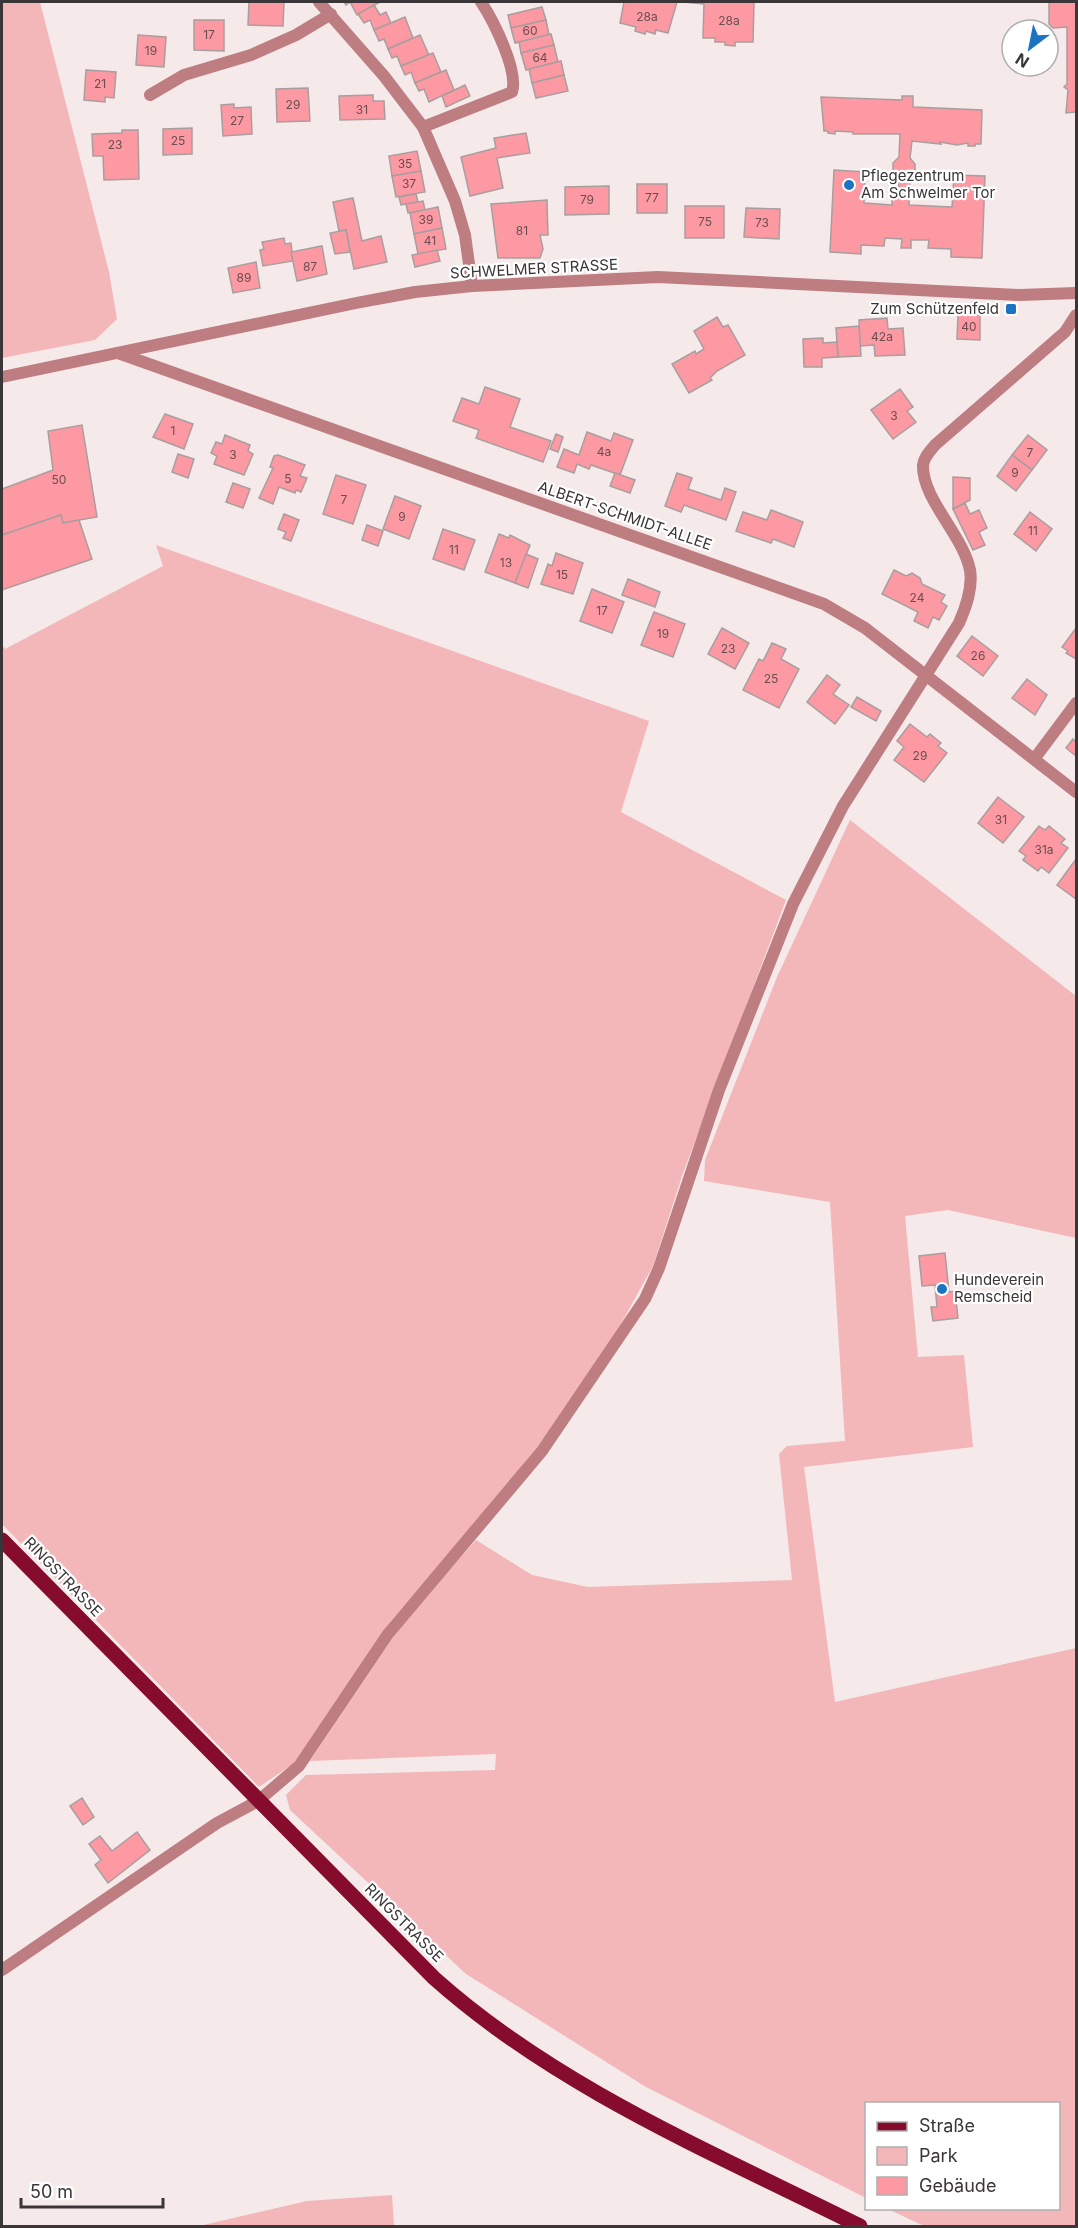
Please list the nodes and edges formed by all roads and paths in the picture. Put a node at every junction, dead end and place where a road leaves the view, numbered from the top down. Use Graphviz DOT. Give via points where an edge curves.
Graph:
graph roads {
  1 [pos="319,2"];
  2 [pos="481,2"];
  3 [pos="331,14"];
  4 [pos="150,95"];
  5 [pos="423,127"];
  6 [pos="472,286"];
  7 [pos="1077,293"];
  8 [pos="1077,315"];
  9 [pos="118,353"];
  10 [pos="2,377"];
  11 [pos="925,676"];
  12 [pos="1077,703"];
  13 [pos="1035,758"];
  14 [pos="1077,792"];
  15 [pos="2,1540"];
  16 [pos="258,1801"];
  17 [pos="2,1970"];
  18 [pos="860,2226"];
  1 -- 3 [label="street"];
  2 -- 5 [label="street" via="513,75 512,92"];
  3 -- 4 [label="street" via="287,39 251,55 184,75"];
  3 -- 5 [label="street"];
  5 -- 6 [label="street" via="455,201 465,235"];
  6 -- 7 [label="street, SCHWELMER STRASSE" via="658,277 1020,295"];
  6 -- 9 [label="street, SCHWELMER STRASSE" via="366,301"];
  8 -- 11 [label="street" via="1065,332 925,458 923,466 930,491 965,554 970,572 967,604 959,623"];
  9 -- 10 [label="street, SCHWELMER STRASSE"];
  9 -- 11 [label="street, ALBERT-SCHMIDT-ALLEE" via="789,590 849,617"];
  11 -- 13 [label="street, ALBERT-SCHMIDT-ALLEE"];
  11 -- 16 [label="street" via="843,806 793,904 719,1090 645,1299 542,1451 388,1634 299,1766"];
  12 -- 13 [label="street"];
  13 -- 14 [label="street, ALBERT-SCHMIDT-ALLEE"];
  15 -- 16 [label="main road, RINGSTRASSE"];
  16 -- 17 [label="street" via="217,1822"];
  16 -- 18 [label="main road, RINGSTRASSE" via="434,1978 502,2034 617,2104"];
}
